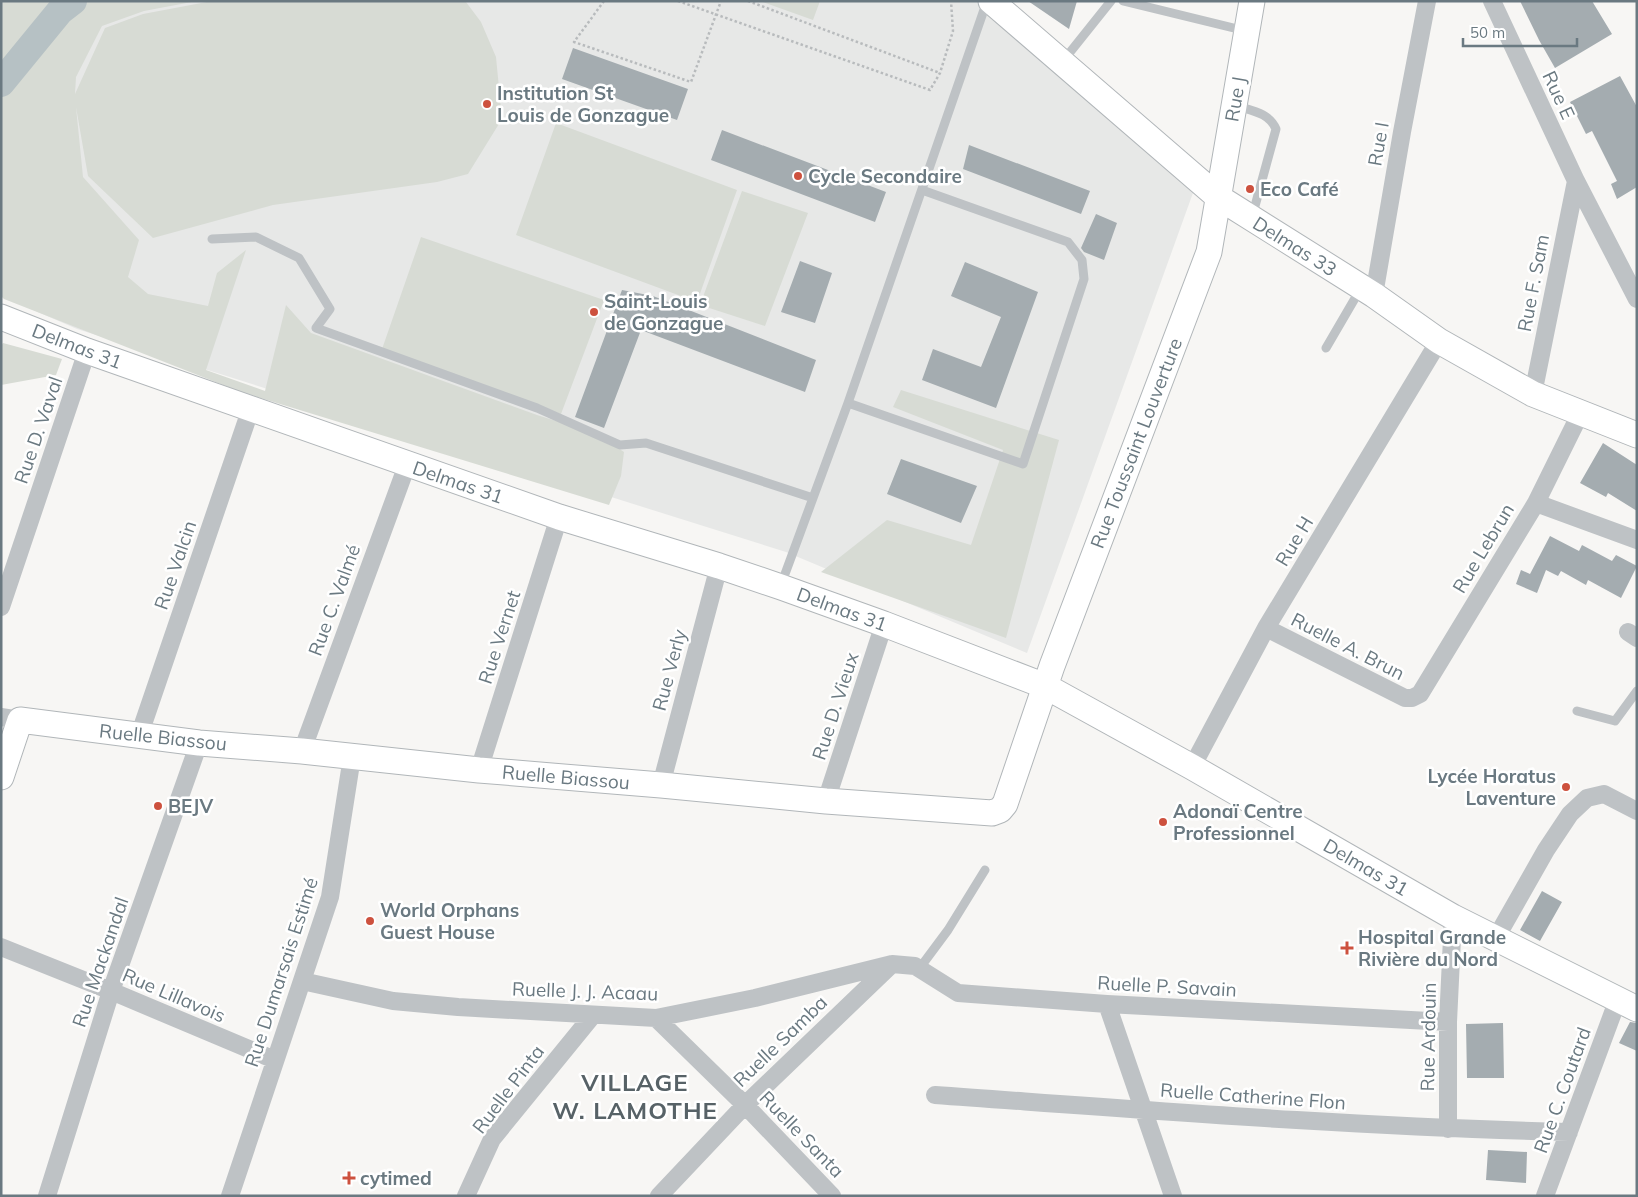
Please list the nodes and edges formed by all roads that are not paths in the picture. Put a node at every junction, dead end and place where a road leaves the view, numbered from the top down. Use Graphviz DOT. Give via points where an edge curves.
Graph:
graph roads {
  1 [pos="987,1"];
  2 [pos="991,1"];
  3 [pos="1111,1"];
  4 [pos="1123,1"];
  5 [pos="1252,1"];
  6 [pos="1427,1"];
  7 [pos="1492,1"];
  8 [pos="1247,31"];
  9 [pos="1062,63"];
  10 [pos="1234,105"];
  11 [pos="1576,181"];
  12 [pos="922,190"];
  13 [pos="1218,197"];
  14 [pos="1251,218"];
  15 [pos="212,240"];
  16 [pos="1368,292"];
  17 [pos="1637,299"];
  18 [pos="5,318"];
  19 [pos="1439,341"];
  20 [pos="1326,348"];
  21 [pos="87,351"];
  22 [pos="1533,394"];
  23 [pos="848,403"];
  24 [pos="251,408"];
  25 [pos="1580,414"];
  26 [pos="1637,435"];
  27 [pos="407,464"];
  28 [pos="813,498"];
  29 [pos="1536,503"];
  30 [pos="559,517"];
  31 [pos="1637,540"];
  32 [pos="719,566"];
  33 [pos="783,581"];
  34 [pos="1,607"];
  35 [pos="884,624"];
  36 [pos="1266,628"];
  37 [pos="1045,686"];
  38 [pos="1637,691"];
  39 [pos="1412,698"];
  40 [pos="1577,712"];
  41 [pos="11,718"];
  42 [pos="139,736"];
  43 [pos="199,743"];
  44 [pos="302,751"];
  45 [pos="352,757"];
  46 [pos="1192,767"];
  47 [pos="479,770"];
  48 [pos="1,777"];
  49 [pos="661,785"];
  50 [pos="826,801"];
  51 [pos="1637,811"];
  52 [pos="985,870"];
  53 [pos="1453,916"];
  54 [pos="1496,938"];
  55 [pos="1,947"];
  56 [pos="892,964"];
  57 [pos="919,969"];
  58 [pos="302,981"];
  59 [pos="112,991"];
  60 [pos="1107,1004"];
  61 [pos="1627,1004"];
  62 [pos="593,1015"];
  63 [pos="656,1018"];
  64 [pos="1448,1022"];
  65 [pos="275,1060"];
  66 [pos="935,1095"];
  67 [pos="745,1105"];
  68 [pos="1145,1110"];
  69 [pos="1448,1129"];
  70 [pos="1569,1132"];
  71 [pos="236,1194"];
  72 [pos="47,1196"];
  73 [pos="466,1196"];
  74 [pos="659,1196"];
  75 [pos="832,1196"];
  76 [pos="1173,1196"];
  77 [pos="1545,1196"];
  1 -- 12 [label="lane"];
  2 -- 9 [label="street, Delmas 33"];
  3 -- 9 [label="lane"];
  4 -- 8 [label="lane"];
  5 -- 8 [label="street, Rue J"];
  6 -- 16 [label="street, Rue I"];
  7 -- 11 [label="street, Rue E"];
  8 -- 10 [label="street, Rue J"];
  9 -- 13 [label="street, Delmas 33"];
  10 -- 13 [label="street, Rue J"];
  10 -- 14 [label="lane" via="1266,115 1276,130"];
  11 -- 17 [label="street, Rue E"];
  11 -- 22 [label="street, Rue F. Sam"];
  12 -- 23 [label="lane"];
  12 -- 23 [label="lane" via="1068,242 1082,260 1084,279 1023,464"];
  13 -- 14 [label="street, Delmas 33"];
  13 -- 37 [label="street, Rue Toussaint Louverture" via="1209,252"];
  14 -- 16 [label="street, Delmas 33"];
  15 -- 28 [label="lane" via="256,237 300,258 330,309 316,328 536,408 620,445 646,443"];
  16 -- 19 [label="street, Delmas 33"];
  16 -- 20 [label="lane"];
  18 -- 21 [label="street, Delmas 31"];
  19 -- 22 [label="street, Delmas 33"];
  19 -- 36 [label="street, Rue H"];
  21 -- 24 [label="street, Delmas 31"];
  21 -- 34 [label="street, Rue D. Vaval"];
  22 -- 25 [label="street, Delmas 33"];
  23 -- 28 [label="lane"];
  24 -- 27 [label="street, Delmas 31"];
  24 -- 42 [label="street, Rue Valcin"];
  25 -- 26 [label="street, Delmas 33"];
  25 -- 29 [label="street, Rue Lebrun"];
  27 -- 30 [label="street, Delmas 31"];
  27 -- 44 [label="street, Rue C. Valmé"];
  28 -- 33 [label="lane"];
  29 -- 31 [label="street"];
  29 -- 39 [label="street, Rue Lebrun" via="1420,694"];
  30 -- 32 [label="street, Delmas 31"];
  30 -- 47 [label="street, Rue Vernet"];
  32 -- 33 [label="street, Delmas 31"];
  32 -- 49 [label="street, Rue Verly"];
  33 -- 35 [label="street, Delmas 31"];
  35 -- 37 [label="street, Delmas 31"];
  35 -- 50 [label="street, Rue D. Vieux"];
  36 -- 39 [label="street, Ruelle A. Brun" via="1405,698"];
  36 -- 46 [label="street, Rue H"];
  37 -- 46 [label="street, Delmas 31"];
  37 -- 50 [label="street, Ruelle Biassou" via="1005,804 1000,810 992,813"];
  38 -- 40 [label="lane" via="1615,721"];
  41 -- 42 [label="street, Ruelle Biassou"];
  41 -- 48 [label="street"];
  42 -- 43 [label="street, Ruelle Biassou"];
  43 -- 44 [label="street, Ruelle Biassou"];
  43 -- 59 [label="street, Rue Mackandal"];
  44 -- 45 [label="street, Ruelle Biassou"];
  45 -- 47 [label="street, Ruelle Biassou"];
  45 -- 58 [label="street, Rue Dumarsais Estimé" via="330,897"];
  46 -- 53 [label="street, Delmas 31"];
  47 -- 49 [label="street, Ruelle Biassou"];
  49 -- 50 [label="street, Ruelle Biassou"];
  51 -- 54 [label="street" via="1604,794 1587,798 1570,814 1546,850"];
  52 -- 57 [label="lane"];
  53 -- 54 [label="street, Delmas 31"];
  53 -- 64 [label="street, Rue Ardouin"];
  54 -- 61 [label="street, Delmas 31"];
  55 -- 59 [label="street, Rue Lillavois"];
  56 -- 57 [label="street, Ruelle P. Savain"];
  56 -- 63 [label="street, Ruelle J. J. Acaau" via="755,998"];
  56 -- 67 [label="street, Ruelle Samba"];
  57 -- 60 [label="street, Ruelle P. Savain" via="958,993"];
  58 -- 62 [label="street, Ruelle J. J. Acaau" via="393,1000"];
  58 -- 65 [label="street, Rue Dumarsais Estimé"];
  59 -- 65 [label="street, Rue Lillavois"];
  59 -- 72 [label="street, Rue Mackandal"];
  60 -- 64 [label="street, Ruelle P. Savain"];
  60 -- 68 [label="street"];
  61 -- 70 [label="street, Rue C. Coutard"];
  62 -- 63 [label="street, Ruelle J. J. Acaau"];
  62 -- 73 [label="street, Ruelle Pinta" via="492,1139"];
  63 -- 67 [label="street, Ruelle Santa"];
  64 -- 69 [label="street, Rue Ardouin"];
  65 -- 71 [label="street, Rue Dumarsais Estimé"];
  66 -- 68 [label="street, Ruelle Catherine Flon"];
  67 -- 74 [label="street, Ruelle Samba"];
  67 -- 75 [label="street, Ruelle Santa"];
  68 -- 69 [label="street, Ruelle Catherine Flon"];
  68 -- 76 [label="street"];
  69 -- 70 [label="street, Ruelle Catherine Flon"];
  70 -- 77 [label="street, Rue C. Coutard"];
}
